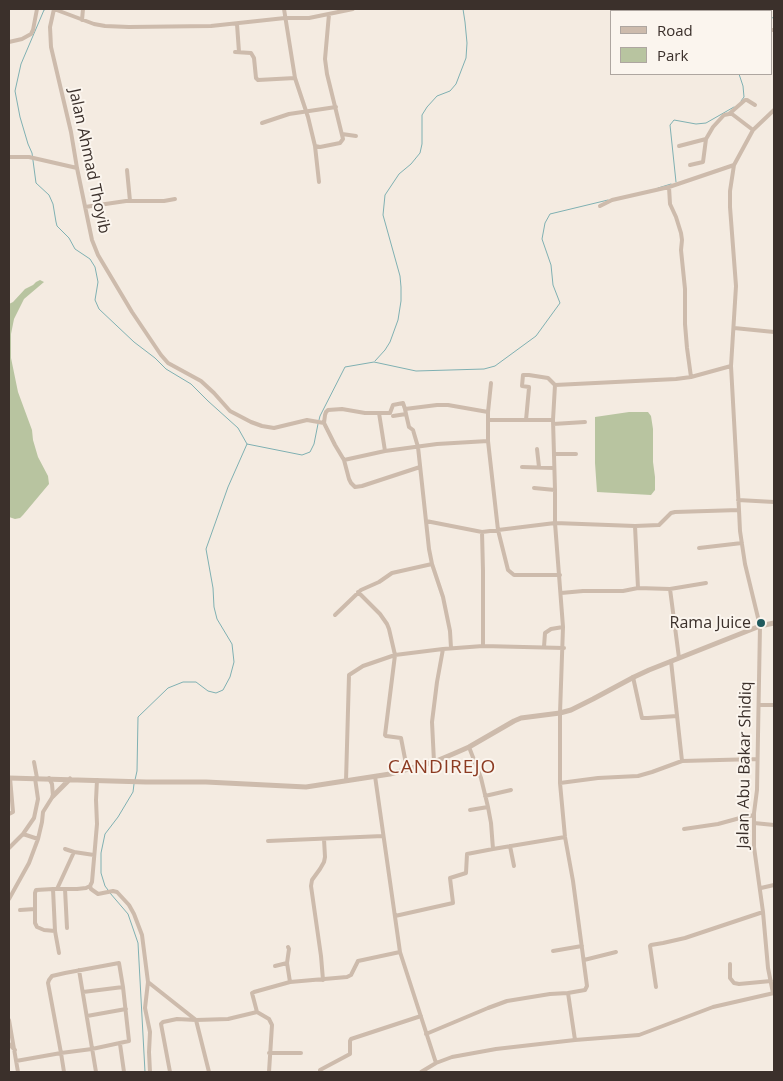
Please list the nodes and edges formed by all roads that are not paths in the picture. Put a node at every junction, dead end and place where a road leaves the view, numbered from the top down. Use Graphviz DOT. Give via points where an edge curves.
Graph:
graph roads {
  1 [pos="37,9"];
  2 [pos="54,9"];
  3 [pos="83,9"];
  4 [pos="284,9"];
  5 [pos="353,9"];
  6 [pos="328,14"];
  7 [pos="285,18"];
  8 [pos="82,20"];
  9 [pos="237,24"];
  10 [pos="9,42"];
  11 [pos="295,78"];
  12 [pos="755,104"];
  13 [pos="336,107"];
  14 [pos="774,110"];
  15 [pos="306,111"];
  16 [pos="728,114"];
  17 [pos="262,123"];
  18 [pos="753,130"];
  19 [pos="342,134"];
  20 [pos="356,136"];
  21 [pos="706,139"];
  22 [pos="315,146"];
  23 [pos="679,146"];
  24 [pos="9,157"];
  25 [pos="690,165"];
  26 [pos="734,165"];
  27 [pos="77,168"];
  28 [pos="127,170"];
  29 [pos="319,182"];
  30 [pos="670,187"];
  31 [pos="175,199"];
  32 [pos="130,201"];
  33 [pos="600,206"];
  34 [pos="85,207"];
  35 [pos="734,328"];
  36 [pos="774,332"];
  37 [pos="731,366"];
  38 [pos="691,377"];
  39 [pos="492,383"];
  40 [pos="555,385"];
  41 [pos="405,412"];
  42 [pos="488,412"];
  43 [pos="379,413"];
  44 [pos="393,416"];
  45 [pos="488,420"];
  46 [pos="526,420"];
  47 [pos="323,422"];
  48 [pos="553,422"];
  49 [pos="585,422"];
  50 [pos="488,441"];
  51 [pos="418,447"];
  52 [pos="537,449"];
  53 [pos="385,451"];
  54 [pos="554,454"];
  55 [pos="576,454"];
  56 [pos="344,460"];
  57 [pos="420,467"];
  58 [pos="522,467"];
  59 [pos="539,468"];
  60 [pos="554,468"];
  61 [pos="534,488"];
  62 [pos="555,490"];
  63 [pos="738,500"];
  64 [pos="774,502"];
  65 [pos="739,510"];
  66 [pos="426,521"];
  67 [pos="555,523"];
  68 [pos="635,526"];
  69 [pos="498,530"];
  70 [pos="482,532"];
  71 [pos="742,543"];
  72 [pos="699,548"];
  73 [pos="432,564"];
  74 [pos="560,575"];
  75 [pos="706,584"];
  76 [pos="638,588"];
  77 [pos="670,589"];
  78 [pos="358,592"];
  79 [pos="562,593"];
  80 [pos="334,615"];
  81 [pos="774,623"];
  82 [pos="760,626"];
  83 [pos="564,627"];
  84 [pos="483,646"];
  85 [pos="544,647"];
  86 [pos="452,648"];
  87 [pos="564,648"];
  88 [pos="443,649"];
  89 [pos="394,655"];
  90 [pos="679,658"];
  91 [pos="671,662"];
  92 [pos="633,677"];
  93 [pos="759,705"];
  94 [pos="774,705"];
  95 [pos="560,713"];
  96 [pos="677,716"];
  97 [pos="470,747"];
  98 [pos="757,759"];
  99 [pos="682,761"];
  100 [pos="34,762"];
  101 [pos="434,762"];
  102 [pos="407,769"];
  103 [pos="375,776"];
  104 [pos="9,778"];
  105 [pos="36,778"];
  106 [pos="48,778"];
  107 [pos="70,779"];
  108 [pos="97,780"];
  109 [pos="346,781"];
  110 [pos="560,783"];
  111 [pos="511,790"];
  112 [pos="53,796"];
  113 [pos="485,796"];
  114 [pos="488,806"];
  115 [pos="36,810"];
  116 [pos="470,810"];
  117 [pos="43,812"];
  118 [pos="9,814"];
  119 [pos="754,815"];
  120 [pos="754,823"];
  121 [pos="774,825"];
  122 [pos="684,830"];
  123 [pos="23,834"];
  124 [pos="383,836"];
  125 [pos="565,837"];
  126 [pos="38,839"];
  127 [pos="324,839"];
  128 [pos="268,841"];
  129 [pos="510,846"];
  130 [pos="9,848"];
  131 [pos="64,849"];
  132 [pos="493,849"];
  133 [pos="74,852"];
  134 [pos="94,855"];
  135 [pos="514,866"];
  136 [pos="774,885"];
  137 [pos="90,886"];
  138 [pos="761,888"];
  139 [pos="55,889"];
  140 [pos="65,889"];
  141 [pos="9,899"];
  142 [pos="35,909"];
  143 [pos="20,910"];
  144 [pos="763,912"];
  145 [pos="394,916"];
  146 [pos="67,928"];
  147 [pos="55,931"];
  148 [pos="582,946"];
  149 [pos="288,947"];
  150 [pos="553,951"];
  151 [pos="400,952"];
  152 [pos="616,952"];
  153 [pos="59,953"];
  154 [pos="584,960"];
  155 [pos="287,963"];
  156 [pos="730,964"];
  157 [pos="275,966"];
  158 [pos="79,970"];
  159 [pos="323,980"];
  160 [pos="771,981"];
  161 [pos="148,982"];
  162 [pos="290,982"];
  163 [pos="123,986"];
  164 [pos="656,987"];
  165 [pos="83,992"];
  166 [pos="568,993"];
  167 [pos="774,993"];
  168 [pos="126,1009"];
  169 [pos="257,1012"];
  170 [pos="87,1016"];
  171 [pos="420,1016"];
  172 [pos="9,1020"];
  173 [pos="196,1020"];
  174 [pos="426,1034"];
  175 [pos="575,1040"];
  176 [pos="9,1044"];
  177 [pos="120,1044"];
  178 [pos="92,1049"];
  179 [pos="14,1050"];
  180 [pos="61,1053"];
  181 [pos="269,1053"];
  182 [pos="301,1053"];
  183 [pos="16,1061"];
  184 [pos="436,1063"];
  185 [pos="18,1072"];
  186 [pos="64,1072"];
  187 [pos="96,1072"];
  188 [pos="124,1072"];
  189 [pos="150,1072"];
  190 [pos="170,1072"];
  191 [pos="209,1072"];
  192 [pos="269,1072"];
  193 [pos="320,1072"];
  194 [pos="421,1072"];
  1 -- 10 [label="street" via="31,34"];
  2 -- 8 [label="street"];
  2 -- 27 [label="street, Jalan Ahmad Thoyib" via="50,27 51,47"];
  3 -- 8 [label="street"];
  4 -- 7 [label="street"];
  5 -- 6 [label="street"];
  6 -- 7 [label="street"];
  6 -- 13 [label="street" via="325,59"];
  7 -- 9 [label="street"];
  7 -- 11 [label="street"];
  8 -- 9 [label="street" via="105,26 129,27"];
  9 -- 11 [label="street" via="237,52 253,54 258,80"];
  11 -- 15 [label="street"];
  12 -- 16 [label="street" via="745,100"];
  13 -- 15 [label="street"];
  13 -- 19 [label="street"];
  14 -- 18 [label="street"];
  15 -- 17 [label="street"];
  15 -- 22 [label="street"];
  16 -- 18 [label="street"];
  16 -- 21 [label="street" via="713,127"];
  18 -- 26 [label="street"];
  19 -- 20 [label="street"];
  19 -- 22 [label="street" via="340,143"];
  21 -- 23 [label="street"];
  21 -- 25 [label="street" via="702,162"];
  22 -- 29 [label="street"];
  24 -- 27 [label="street" via="29,157"];
  26 -- 30 [label="street"];
  26 -- 35 [label="street, Jalan Abu Bakar Shidiq" via="730,207 736,286"];
  27 -- 34 [label="street, Jalan Ahmad Thoyib"];
  28 -- 32 [label="street"];
  30 -- 33 [label="street" via="612,200"];
  30 -- 38 [label="street" via="670,204 681,233"];
  31 -- 32 [label="street"];
  32 -- 34 [label="street"];
  34 -- 47 [label="street, Jalan Ahmad Thoyib" via="98,256 168,363 200,381 230,411 251,422 274,428 307,420"];
  35 -- 36 [label="street"];
  35 -- 37 [label="street, Jalan Abu Bakar Shidiq"];
  37 -- 38 [label="street"];
  37 -- 63 [label="street, Jalan Abu Bakar Shidiq"];
  38 -- 40 [label="street"];
  39 -- 42 [label="street"];
  40 -- 46 [label="street" via="548,378 523,375 522,386 529,388"];
  40 -- 48 [label="street"];
  41 -- 42 [label="street" via="448,405"];
  41 -- 43 [label="street" via="403,403 393,405 390,413"];
  41 -- 44 [label="street"];
  41 -- 51 [label="street"];
  42 -- 45 [label="street"];
  43 -- 47 [label="street" via="328,410"];
  43 -- 53 [label="street"];
  45 -- 46 [label="street"];
  45 -- 50 [label="street"];
  46 -- 48 [label="street"];
  47 -- 56 [label="street"];
  48 -- 49 [label="street"];
  48 -- 54 [label="street"];
  50 -- 51 [label="street"];
  50 -- 69 [label="street"];
  51 -- 53 [label="street"];
  51 -- 57 [label="street"];
  52 -- 59 [label="street"];
  53 -- 56 [label="street"];
  54 -- 55 [label="street"];
  54 -- 60 [label="street"];
  56 -- 57 [label="street" via="350,483 355,487"];
  57 -- 66 [label="street"];
  58 -- 59 [label="street"];
  59 -- 60 [label="street"];
  60 -- 62 [label="street"];
  61 -- 62 [label="street"];
  62 -- 67 [label="street"];
  63 -- 64 [label="street"];
  63 -- 65 [label="street, Jalan Abu Bakar Shidiq"];
  65 -- 68 [label="street" via="675,512 660,525"];
  65 -- 71 [label="street, Jalan Abu Bakar Shidiq"];
  66 -- 70 [label="street"];
  66 -- 73 [label="street"];
  67 -- 68 [label="street"];
  67 -- 69 [label="street"];
  67 -- 74 [label="street"];
  68 -- 76 [label="street"];
  69 -- 70 [label="street"];
  69 -- 74 [label="street" via="512,575"];
  70 -- 84 [label="street"];
  71 -- 72 [label="street"];
  71 -- 82 [label="street, Jalan Abu Bakar Shidiq"];
  73 -- 78 [label="street" via="392,573"];
  73 -- 86 [label="street" via="443,597"];
  74 -- 79 [label="street"];
  75 -- 77 [label="street"];
  76 -- 77 [label="street"];
  76 -- 79 [label="street"];
  77 -- 90 [label="street"];
  78 -- 80 [label="street"];
  78 -- 89 [label="street" via="387,624"];
  79 -- 83 [label="street"];
  81 -- 82 [label="street"];
  82 -- 90 [label="street"];
  82 -- 93 [label="street, Jalan Abu Bakar Shidiq"];
  83 -- 85 [label="street" via="544,633"];
  83 -- 87 [label="street"];
  84 -- 85 [label="street"];
  84 -- 86 [label="street"];
  85 -- 87 [label="street"];
  86 -- 88 [label="street"];
  87 -- 95 [label="street"];
  88 -- 89 [label="street"];
  88 -- 101 [label="street" via="432,722"];
  89 -- 102 [label="street" via="385,735 402,738"];
  89 -- 109 [label="street" via="363,666 348,676"];
  90 -- 91 [label="street"];
  91 -- 92 [label="street"];
  91 -- 96 [label="street"];
  92 -- 95 [label="street"];
  92 -- 96 [label="street" via="642,718"];
  93 -- 94 [label="street"];
  93 -- 98 [label="street, Jalan Abu Bakar Shidiq"];
  95 -- 97 [label="street" via="521,718"];
  95 -- 110 [label="street"];
  96 -- 99 [label="street"];
  97 -- 101 [label="street"];
  97 -- 113 [label="street"];
  98 -- 99 [label="street"];
  98 -- 119 [label="street, Jalan Abu Bakar Shidiq"];
  99 -- 110 [label="street" via="638,776"];
  100 -- 105 [label="street"];
  101 -- 102 [label="street"];
  102 -- 103 [label="street"];
  103 -- 109 [label="street"];
  103 -- 124 [label="street"];
  104 -- 105 [label="street"];
  104 -- 118 [label="street" via="13,812"];
  105 -- 106 [label="street"];
  105 -- 115 [label="street"];
  106 -- 107 [label="street"];
  106 -- 112 [label="street"];
  107 -- 108 [label="street"];
  107 -- 112 [label="street"];
  108 -- 109 [label="street" via="306,787"];
  108 -- 134 [label="street"];
  110 -- 125 [label="street"];
  111 -- 113 [label="street"];
  112 -- 117 [label="street"];
  113 -- 114 [label="street"];
  114 -- 116 [label="street"];
  114 -- 132 [label="street"];
  115 -- 117 [label="street"];
  115 -- 123 [label="street"];
  117 -- 126 [label="street"];
  119 -- 120 [label="street, Jalan Abu Bakar Shidiq"];
  119 -- 122 [label="street"];
  120 -- 121 [label="street"];
  120 -- 138 [label="street, Jalan Abu Bakar Shidiq" via="754,847"];
  123 -- 126 [label="street"];
  123 -- 130 [label="street"];
  124 -- 127 [label="street"];
  124 -- 145 [label="street"];
  125 -- 129 [label="street"];
  125 -- 148 [label="street"];
  126 -- 141 [label="street" via="29,864"];
  127 -- 128 [label="street"];
  127 -- 159 [label="street" via="324,862 311,886"];
  129 -- 132 [label="street"];
  129 -- 135 [label="street"];
  131 -- 133 [label="street"];
  132 -- 145 [label="street" via="467,854 466,873 450,878 453,903"];
  133 -- 134 [label="street"];
  133 -- 139 [label="street"];
  134 -- 137 [label="street"];
  136 -- 138 [label="street"];
  137 -- 140 [label="street"];
  137 -- 161 [label="street" via="94,892 117,892 134,914 142,934"];
  138 -- 144 [label="street, Jalan Abu Bakar Shidiq"];
  139 -- 140 [label="street"];
  139 -- 142 [label="street" via="35,892"];
  139 -- 147 [label="street"];
  140 -- 146 [label="street"];
  142 -- 143 [label="street"];
  142 -- 147 [label="street" via="36,926"];
  144 -- 160 [label="street, Jalan Abu Bakar Shidiq"];
  144 -- 164 [label="street" via="685,938 651,945"];
  145 -- 151 [label="street"];
  147 -- 153 [label="street"];
  148 -- 150 [label="street"];
  148 -- 154 [label="street"];
  149 -- 155 [label="street"];
  151 -- 159 [label="street" via="359,960 350,976"];
  151 -- 171 [label="street"];
  152 -- 154 [label="street"];
  154 -- 166 [label="street" via="586,989"];
  155 -- 157 [label="street"];
  155 -- 162 [label="street"];
  156 -- 160 [label="street" via="730,978 734,983"];
  158 -- 163 [label="street" via="119,963"];
  158 -- 165 [label="street"];
  158 -- 180 [label="street" via="52,976 48,983"];
  159 -- 162 [label="street"];
  160 -- 167 [label="street, Jalan Abu Bakar Shidiq"];
  161 -- 173 [label="street"];
  161 -- 189 [label="street" via="145,1008 151,1037"];
  162 -- 169 [label="street" via="253,992"];
  163 -- 165 [label="street"];
  163 -- 168 [label="street"];
  165 -- 170 [label="street"];
  166 -- 174 [label="street" via="507,1001"];
  166 -- 175 [label="street"];
  167 -- 175 [label="street" via="714,1007 639,1035"];
  168 -- 170 [label="street"];
  168 -- 177 [label="street" via="130,1041"];
  169 -- 173 [label="street" via="228,1019"];
  169 -- 181 [label="street" via="272,1025"];
  170 -- 178 [label="street"];
  171 -- 174 [label="street"];
  171 -- 193 [label="street" via="351,1039 350,1054"];
  172 -- 179 [label="street"];
  173 -- 190 [label="street" via="177,1019 161,1024"];
  173 -- 191 [label="street"];
  174 -- 184 [label="street"];
  175 -- 184 [label="street" via="464,1054"];
  176 -- 179 [label="street"];
  177 -- 178 [label="street"];
  177 -- 188 [label="street"];
  178 -- 180 [label="street"];
  178 -- 187 [label="street"];
  179 -- 183 [label="street"];
  180 -- 183 [label="street"];
  180 -- 186 [label="street"];
  181 -- 182 [label="street"];
  181 -- 192 [label="street"];
  183 -- 185 [label="street"];
  184 -- 194 [label="street"];
}
